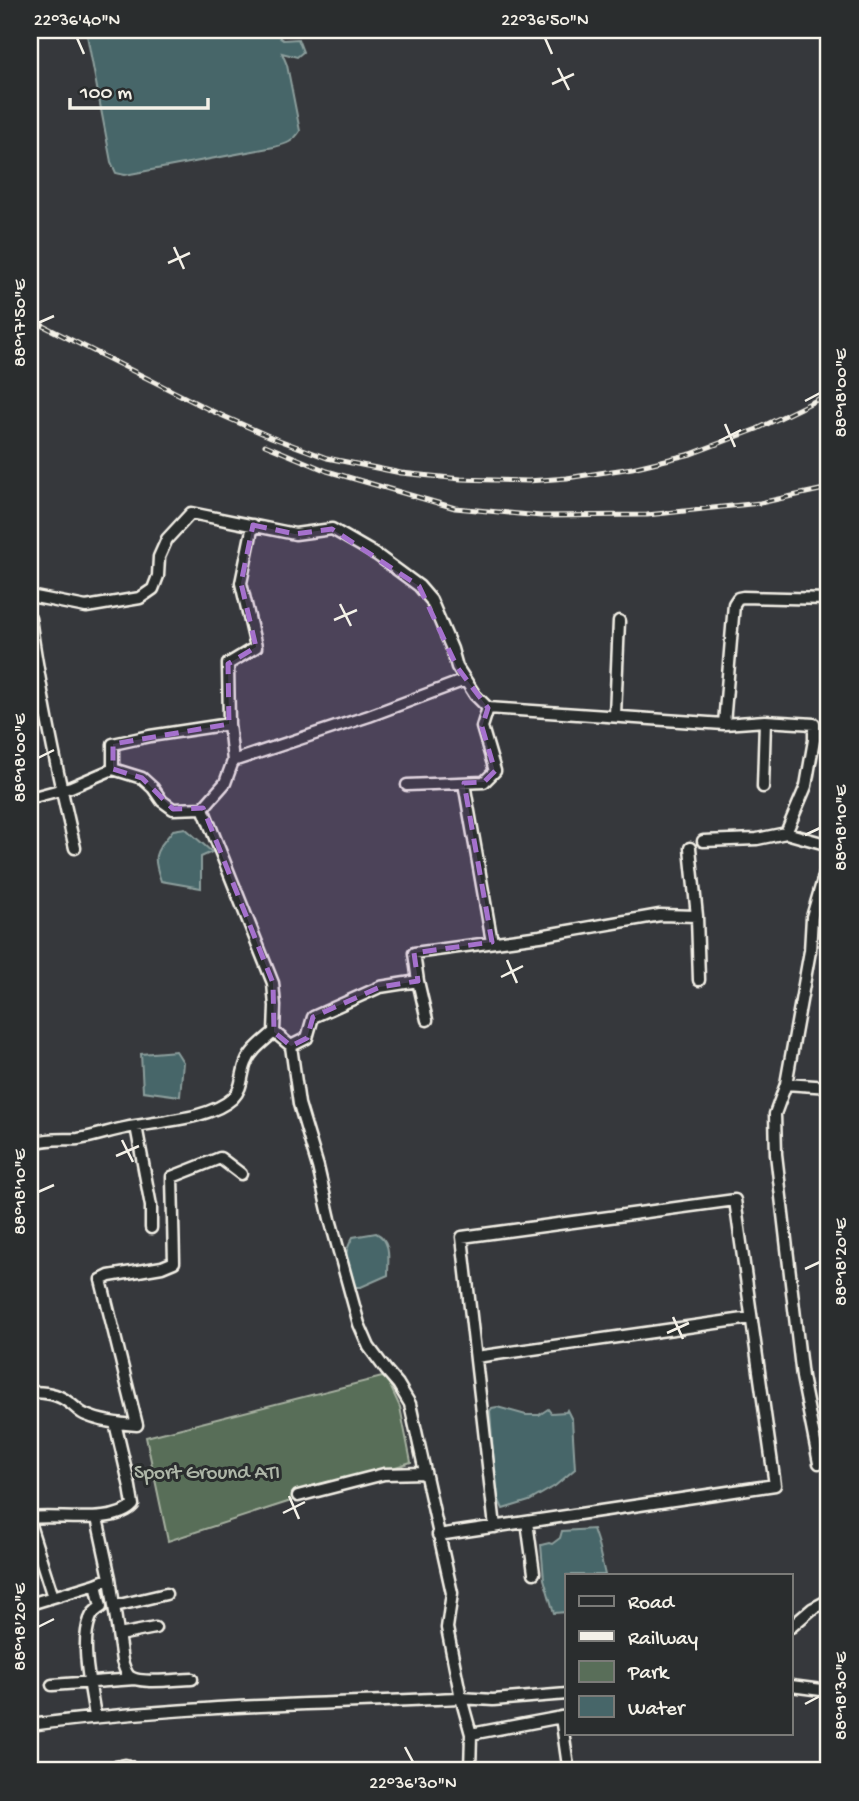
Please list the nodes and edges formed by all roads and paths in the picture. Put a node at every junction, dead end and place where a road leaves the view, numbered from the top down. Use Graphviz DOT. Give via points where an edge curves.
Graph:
graph roads {
  1 [pos="253,525"];
  2 [pos="30,596"];
  3 [pos="829,599"];
  4 [pos="30,618"];
  5 [pos="619,621"];
  6 [pos="465,680"];
  7 [pos="488,708"];
  8 [pos="615,715"];
  9 [pos="765,721"];
  10 [pos="229,724"];
  11 [pos="724,724"];
  12 [pos="233,761"];
  13 [pos="113,769"];
  14 [pos="464,783"];
  15 [pos="407,785"];
  16 [pos="763,787"];
  17 [pos="62,790"];
  18 [pos="30,798"];
  19 [pos="204,808"];
  20 [pos="786,834"];
  21 [pos="703,841"];
  22 [pos="829,845"];
  23 [pos="75,848"];
  24 [pos="690,848"];
  25 [pos="829,859"];
  26 [pos="697,916"];
  27 [pos="492,942"];
  28 [pos="699,979"];
  29 [pos="418,981"];
  30 [pos="428,1020"];
  31 [pos="274,1032"];
  32 [pos="290,1046"];
  33 [pos="786,1084"];
  34 [pos="829,1087"];
  35 [pos="136,1126"];
  36 [pos="30,1144"];
  37 [pos="242,1174"];
  38 [pos="151,1228"];
  39 [pos="751,1318"];
  40 [pos="475,1357"];
  41 [pos="30,1392"];
  42 [pos="116,1423"];
  43 [pos="819,1463"];
  44 [pos="424,1473"];
  45 [pos="298,1496"];
  46 [pos="30,1518"];
  47 [pos="97,1518"];
  48 [pos="527,1522"];
  49 [pos="30,1525"];
  50 [pos="495,1527"];
  51 [pos="439,1535"];
  52 [pos="33,1547"];
  53 [pos="534,1573"];
  54 [pos="110,1578"];
  55 [pos="96,1584"];
  56 [pos="166,1594"];
  57 [pos="53,1597"];
  58 [pos="829,1600"];
  59 [pos="30,1604"];
  60 [pos="115,1606"];
  61 [pos="792,1626"];
  62 [pos="155,1628"];
  63 [pos="119,1635"];
  64 [pos="135,1679"];
  65 [pos="192,1679"];
  66 [pos="90,1682"];
  67 [pos="52,1685"];
  68 [pos="792,1686"];
  69 [pos="829,1691"];
  70 [pos="565,1694"];
  71 [pos="461,1698"];
  72 [pos="95,1716"];
  73 [pos="564,1717"];
  74 [pos="30,1725"];
  75 [pos="471,1734"];
  76 [pos="565,1734"];
  77 [pos="94,1771"];
  78 [pos="132,1771"];
  79 [pos="470,1771"];
  80 [pos="559,1771"];
  1 -- 2 [label="street" via="191,513 167,538 153,589 140,598 86,607"];
  1 -- 6 [label="street" via="295,534 332,528 377,555 431,600"];
  1 -- 10 [label="street" via="241,583 256,647 228,664"];
  3 -- 11 [label="street" via="738,598"];
  4 -- 17 [label="street"];
  5 -- 8 [label="street"];
  6 -- 7 [label="street"];
  6 -- 12 [label="street"];
  7 -- 8 [label="street"];
  7 -- 14 [label="street" via="482,727 495,771 484,782"];
  8 -- 11 [label="street"];
  9 -- 11 [label="street"];
  9 -- 16 [label="street"];
  9 -- 20 [label="street" via="814,724 806,786"];
  10 -- 12 [label="street"];
  10 -- 13 [label="street" via="113,744"];
  12 -- 19 [label="street" via="225,783"];
  13 -- 17 [label="street"];
  13 -- 19 [label="street" via="142,778 173,809"];
  14 -- 15 [label="street"];
  14 -- 27 [label="street"];
  17 -- 18 [label="street"];
  17 -- 23 [label="street"];
  19 -- 31 [label="street" via="273,983"];
  20 -- 21 [label="street"];
  20 -- 22 [label="street"];
  24 -- 26 [label="street"];
  25 -- 33 [label="street" via="812,917"];
  26 -- 27 [label="street" via="660,915"];
  26 -- 28 [label="street"];
  27 -- 29 [label="street" via="414,953"];
  29 -- 30 [label="street"];
  29 -- 32 [label="street" via="380,987 313,1017 307,1038"];
  31 -- 32 [label="street"];
  31 -- 35 [label="street" via="250,1055 234,1097 218,1108"];
  32 -- 44 [label="street" via="299,1104 359,1324 369,1347 410,1404"];
  33 -- 34 [label="street"];
  33 -- 43 [label="street" via="775,1114 776,1154 802,1377"];
  35 -- 36 [label="street"];
  35 -- 38 [label="street"];
  37 -- 42 [label="street" via="220,1158 172,1177 174,1262 101,1280 137,1425"];
  39 -- 40 [label="street"];
  39 -- 40 [label="street" via="735,1200 462,1237"];
  39 -- 48 [label="street" via="775,1485"];
  40 -- 50 [label="street"];
  41 -- 42 [label="street" via="57,1395 88,1416"];
  42 -- 47 [label="street" via="133,1505 120,1514"];
  44 -- 45 [label="street" via="384,1474"];
  44 -- 51 [label="street"];
  46 -- 47 [label="street"];
  47 -- 54 [label="street"];
  48 -- 50 [label="street"];
  48 -- 53 [label="street"];
  49 -- 52 [label="street"];
  50 -- 51 [label="street"];
  51 -- 71 [label="street" via="452,1593 447,1628"];
  52 -- 57 [label="street"];
  54 -- 55 [label="street"];
  54 -- 60 [label="street"];
  55 -- 57 [label="street"];
  55 -- 66 [label="street" via="101,1607 89,1620"];
  56 -- 60 [label="street"];
  57 -- 59 [label="street"];
  58 -- 61 [label="street"];
  60 -- 63 [label="street"];
  62 -- 63 [label="street"];
  63 -- 64 [label="street" via="125,1671"];
  64 -- 65 [label="street"];
  64 -- 66 [label="street"];
  66 -- 67 [label="street"];
  66 -- 72 [label="street"];
  68 -- 69 [label="street"];
  70 -- 71 [label="street"];
  71 -- 72 [label="street"];
  71 -- 75 [label="street"];
  72 -- 74 [label="street"];
  73 -- 75 [label="street"];
  75 -- 79 [label="street"];
  76 -- 80 [label="street" via="568,1766"];
  77 -- 78 [label="street" via="125,1765"];
}
